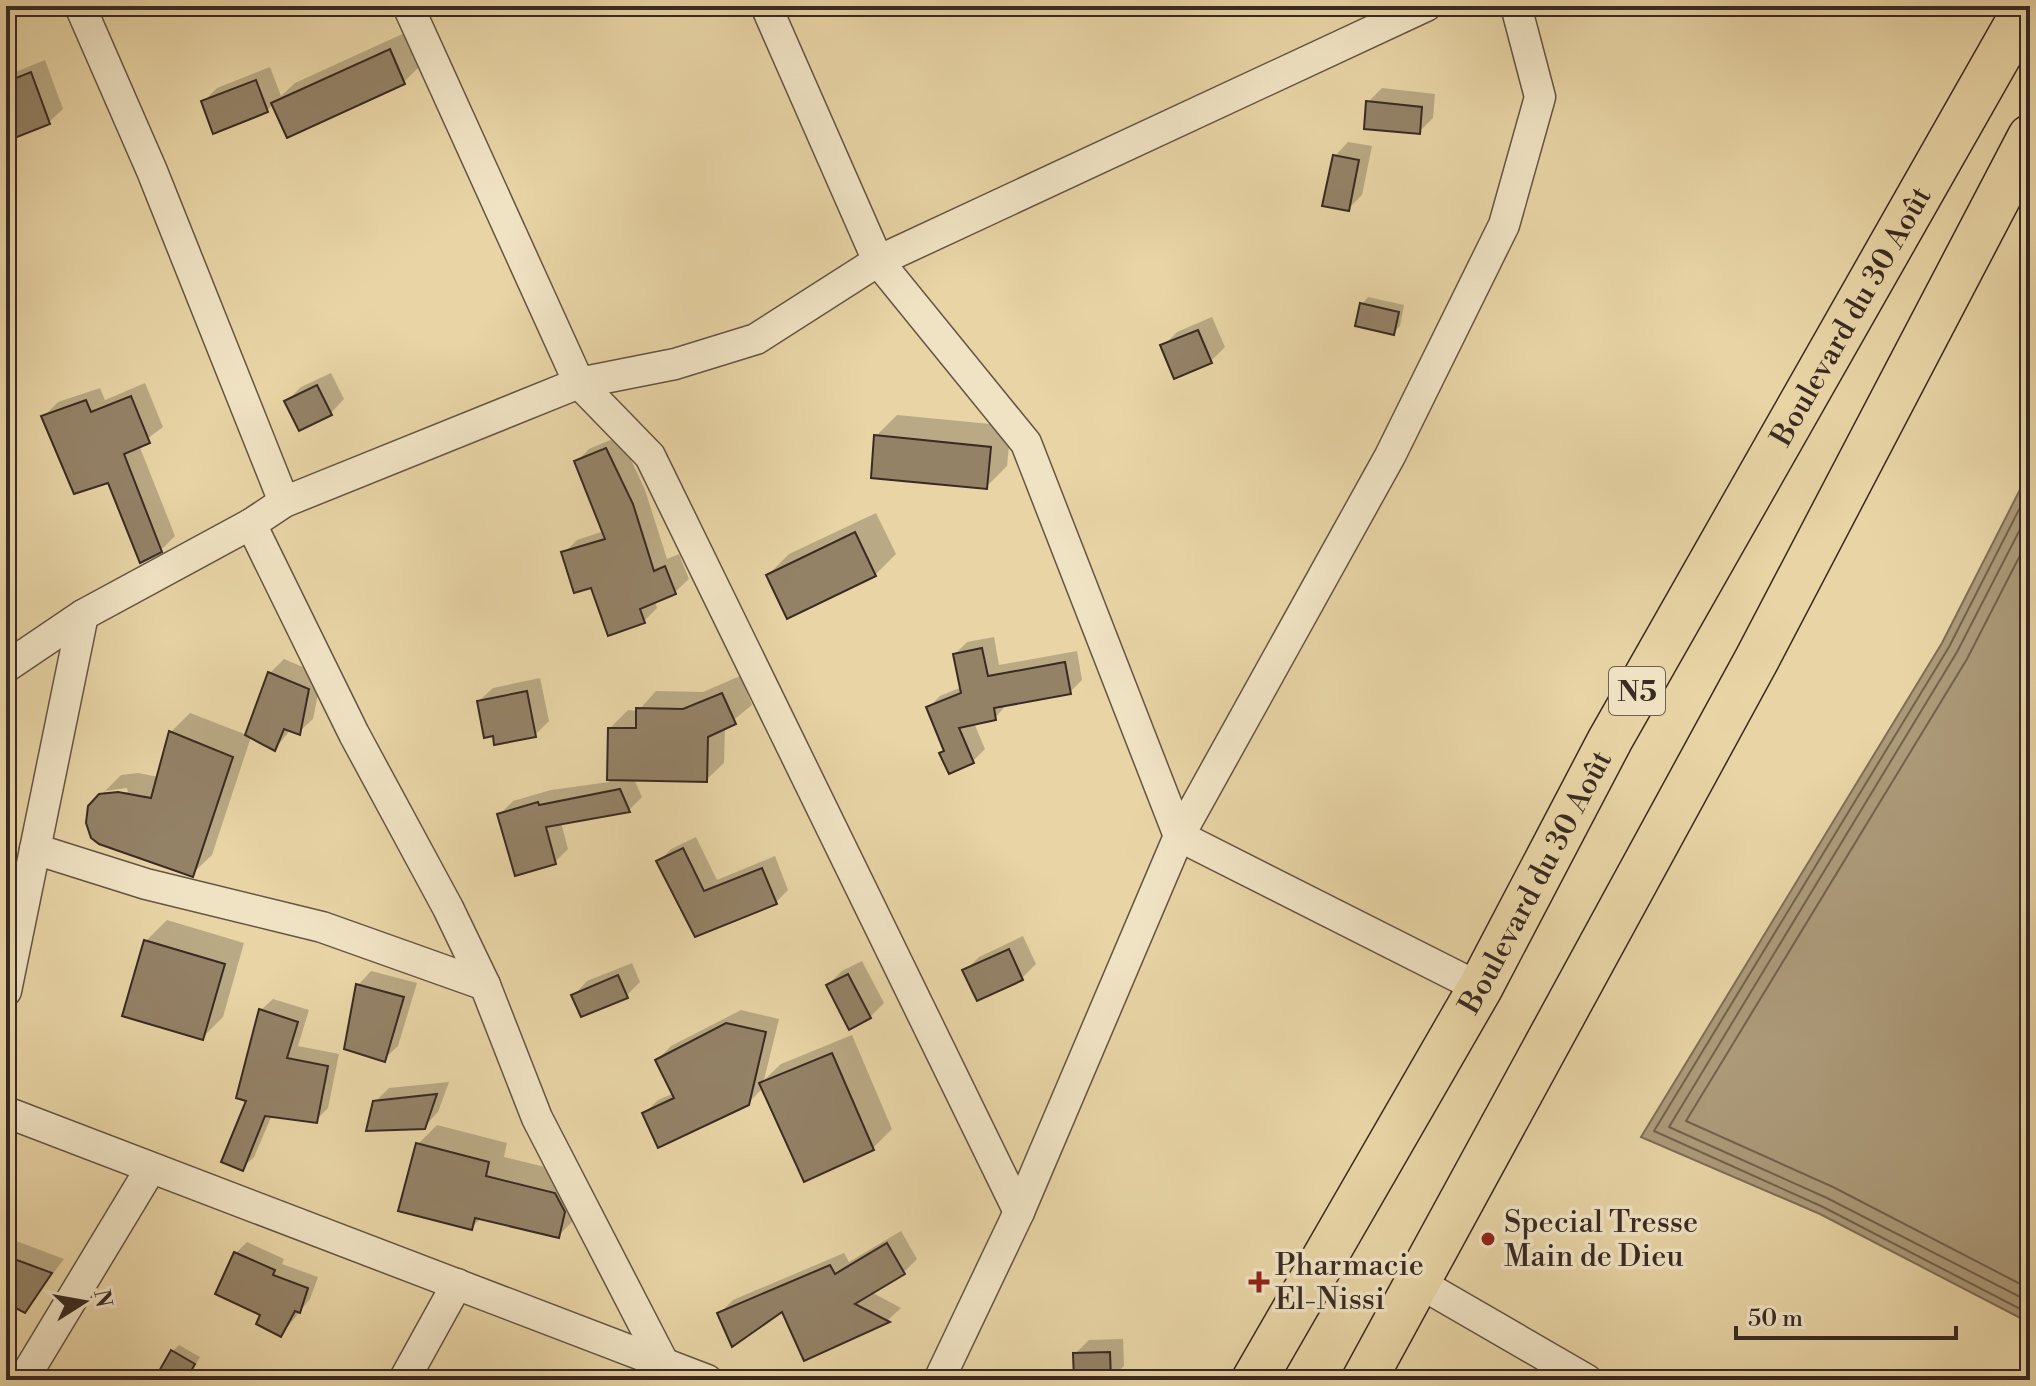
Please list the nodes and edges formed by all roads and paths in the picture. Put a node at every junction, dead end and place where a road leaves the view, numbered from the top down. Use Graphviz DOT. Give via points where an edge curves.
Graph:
graph roads {
  1 [pos="80,6"];
  2 [pos="408,6"];
  3 [pos="766,6"];
  4 [pos="1426,6"];
  5 [pos="1516,6"];
  6 [pos="2027,6"];
  7 [pos="2030,137"];
  8 [pos="878,261"];
  9 [pos="579,383"];
  10 [pos="284,502"];
  11 [pos="251,524"];
  12 [pos="83,615"];
  13 [pos="6,667"];
  14 [pos="1179,836"];
  15 [pos="35,849"];
  16 [pos="485,985"];
  17 [pos="1480,988"];
  18 [pos="6,991"];
  19 [pos="6,1112"];
  20 [pos="151,1168"];
  21 [pos="1019,1212"];
  22 [pos="1416,1281"];
  23 [pos="457,1284"];
  24 [pos="664,1364"];
  25 [pos="23,1380"];
  26 [pos="404,1380"];
  27 [pos="707,1380"];
  28 [pos="939,1380"];
  29 [pos="1254,1380"];
  30 [pos="1364,1380"];
  31 [pos="1587,1380"];
  1 -- 10 [label="street"];
  2 -- 9 [label="street"];
  3 -- 8 [label="street"];
  4 -- 8 [label="street"];
  5 -- 14 [label="street" via="1540,97 1504,225 1390,456"];
  6 -- 17 [label="highway, Boulevard du 30 Août / N5" via="1610,740"];
  7 -- 22 [label="highway" via="1757,659"];
  8 -- 9 [label="street" via="756,339 675,364"];
  8 -- 14 [label="street" via="1026,443"];
  9 -- 10 [label="street"];
  9 -- 21 [label="street" via="650,456"];
  10 -- 11 [label="street"];
  11 -- 12 [label="street"];
  11 -- 16 [label="street"];
  12 -- 13 [label="street"];
  12 -- 15 [label="street"];
  14 -- 17 [label="street"];
  14 -- 21 [label="street"];
  15 -- 16 [label="street" via="146,884 322,927"];
  15 -- 18 [label="street"];
  16 -- 24 [label="street" via="537,1118"];
  17 -- 29 [label="highway, Boulevard du 30 Août / N5"];
  19 -- 20 [label="street"];
  20 -- 23 [label="street"];
  20 -- 25 [label="street"];
  21 -- 28 [label="street"];
  22 -- 30 [label="highway"];
  22 -- 31 [label="street"];
  23 -- 24 [label="street"];
  23 -- 26 [label="street"];
  24 -- 27 [label="street"];
}
